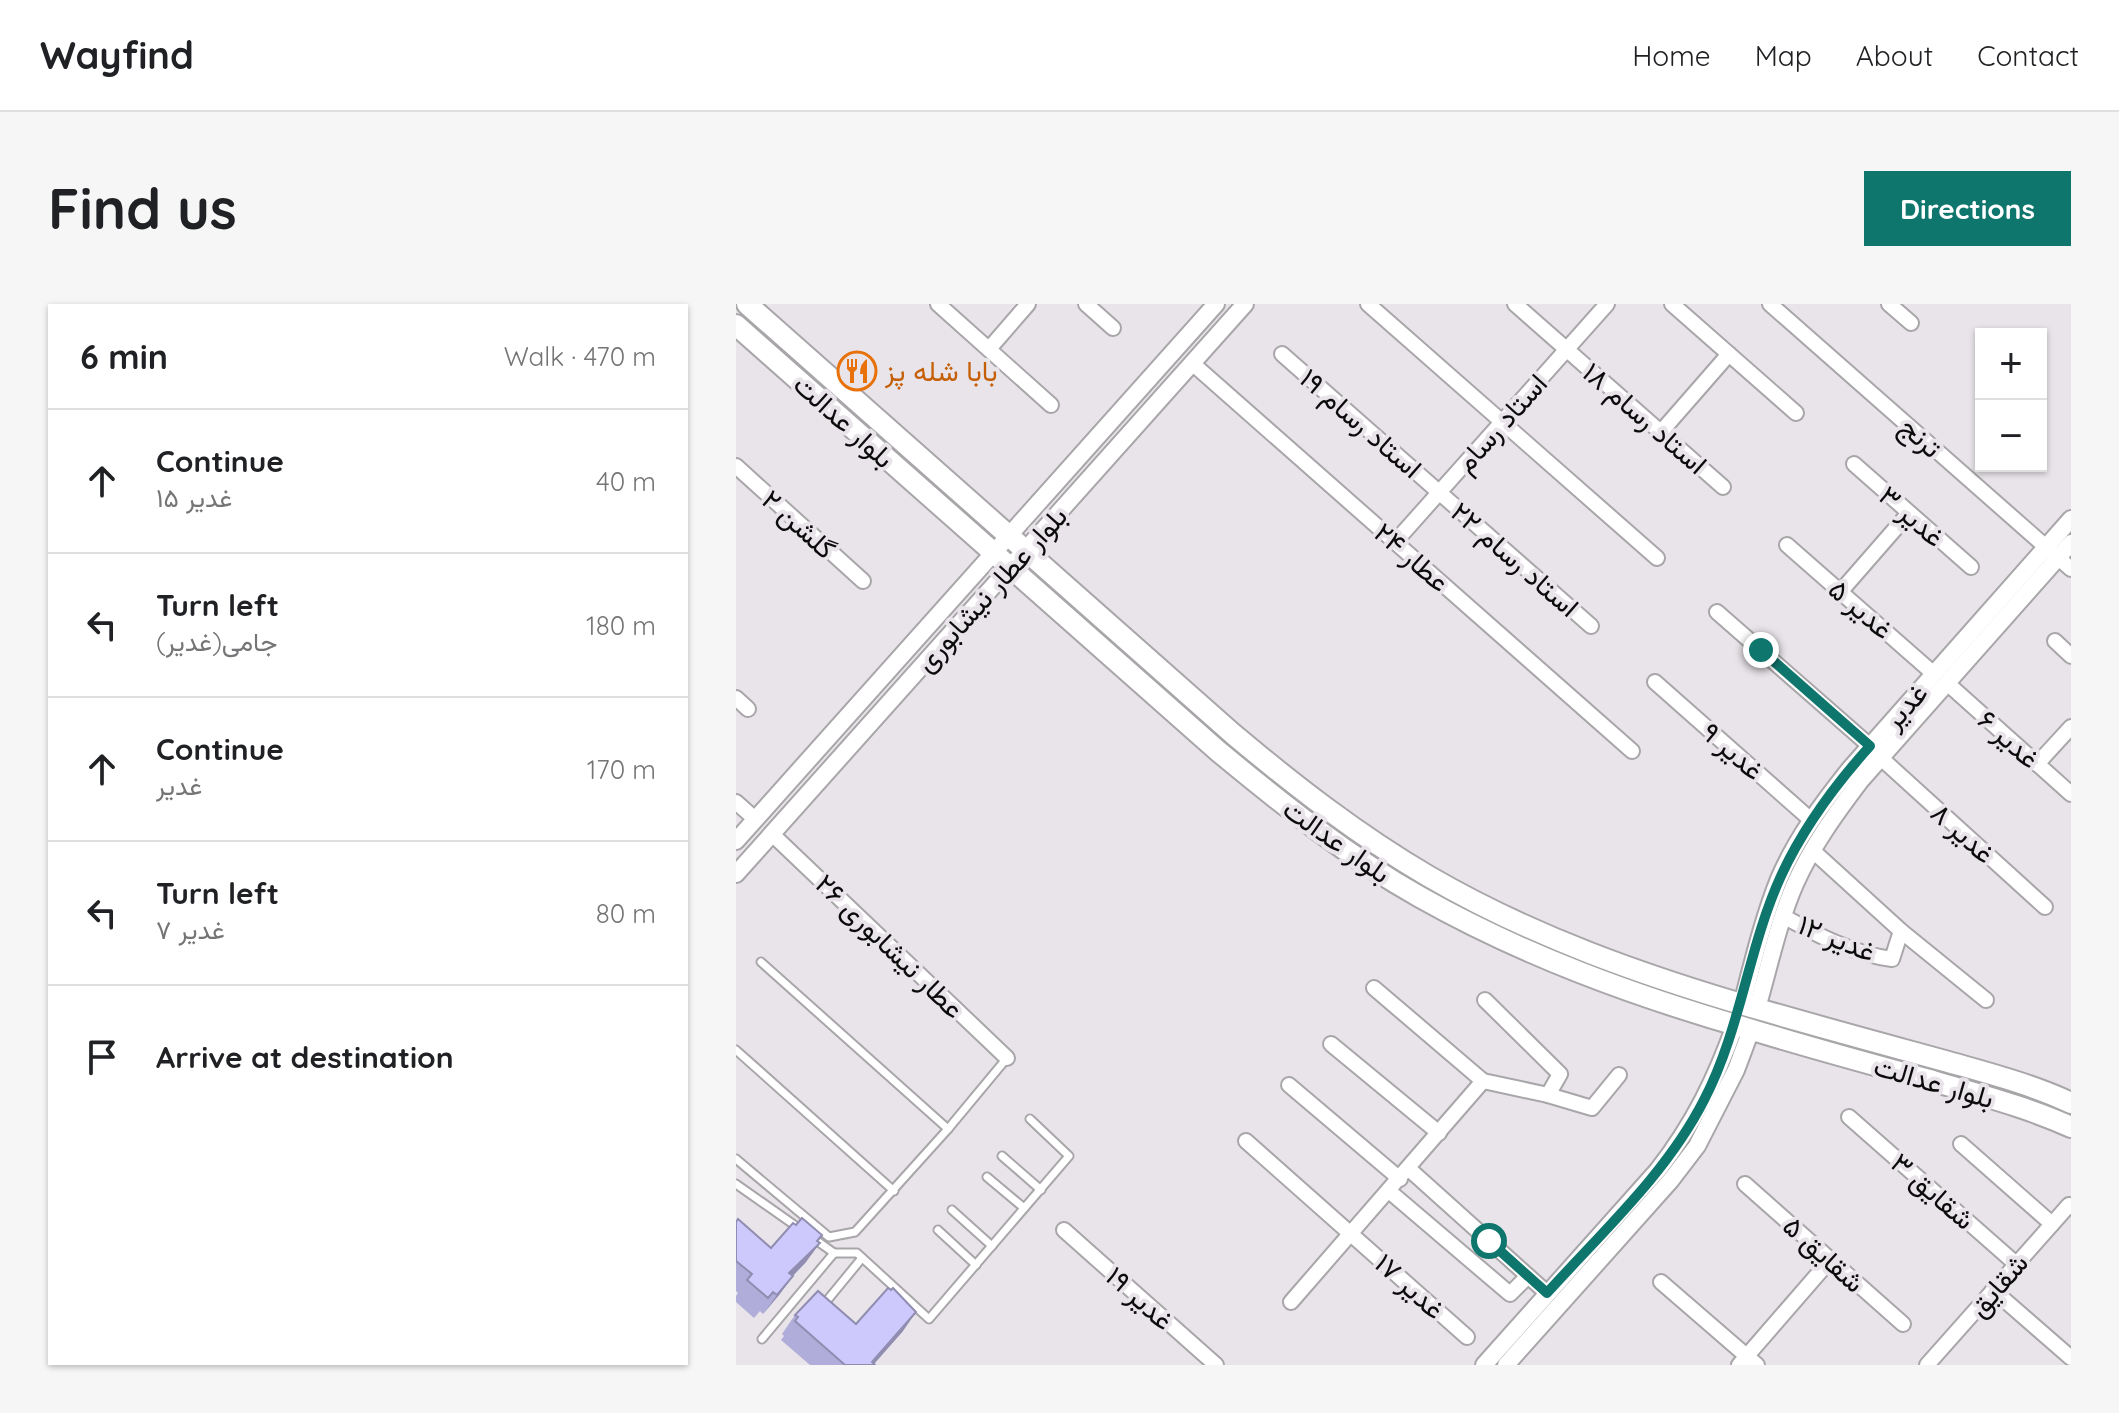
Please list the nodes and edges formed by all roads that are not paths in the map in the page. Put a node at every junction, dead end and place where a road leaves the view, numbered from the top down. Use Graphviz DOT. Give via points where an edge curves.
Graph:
graph roads {
  1 [pos="747,304"];
  2 [pos="938,304"];
  3 [pos="1028,304"];
  4 [pos="1086,304"];
  5 [pos="1216,304"];
  6 [pos="1245,304"];
  7 [pos="1368,304"];
  8 [pos="1515,304"];
  9 [pos="1607,304"];
  10 [pos="1672,304"];
  11 [pos="1770,304"];
  12 [pos="1889,304"];
  13 [pos="1911,323"];
  14 [pos="736,325"];
  15 [pos="1113,328"];
  16 [pos="989,349"];
  17 [pos="1566,349"];
  18 [pos="1282,354"];
  19 [pos="1729,354"];
  20 [pos="1192,363"];
  21 [pos="1051,405"];
  22 [pos="1796,413"];
  23 [pos="1502,422"];
  24 [pos="1660,433"];
  25 [pos="1854,464"];
  26 [pos="736,466"];
  27 [pos="1723,487"];
  28 [pos="1440,492"];
  29 [pos="1909,513"];
  30 [pos="2071,519"];
  31 [pos="1009,536"];
  32 [pos="1395,542"];
  33 [pos="2071,543"];
  34 [pos="1787,545"];
  35 [pos="1025,550"];
  36 [pos="994,553"];
  37 [pos="1657,558"];
  38 [pos="2058,558"];
  39 [pos="1010,567"];
  40 [pos="1971,567"];
  41 [pos="863,581"];
  42 [pos="1841,591"];
  43 [pos="1717,612"];
  44 [pos="1591,626"];
  45 [pos="2055,641"];
  46 [pos="2071,656"];
  47 [pos="1941,678"];
  48 [pos="1655,682"];
  49 [pos="736,698"];
  50 [pos="748,709"];
  51 [pos="2071,727"];
  52 [pos="1632,751"];
  53 [pos="1875,752"];
  54 [pos="2037,764"];
  55 [pos="2071,794"];
  56 [pos="736,802"];
  57 [pos="755,819"];
  58 [pos="1811,820"];
  59 [pos="772,834"];
  60 [pos="736,841"];
  61 [pos="1812,850"];
  62 [pos="736,874"];
  63 [pos="2045,907"];
  64 [pos="1783,916"];
  65 [pos="1901,931"];
  66 [pos="761,962"];
  67 [pos="1374,988"];
  68 [pos="1485,1000"];
  69 [pos="1986,1000"];
  70 [pos="1750,1006"];
  71 [pos="1743,1028"];
  72 [pos="1331,1044"];
  73 [pos="736,1050"];
  74 [pos="1007,1058"];
  75 [pos="1619,1075"];
  76 [pos="1483,1081"];
  77 [pos="1289,1085"];
  78 [pos="1548,1095"];
  79 [pos="2071,1103"];
  80 [pos="1849,1117"];
  81 [pos="1030,1119"];
  82 [pos="2071,1127"];
  83 [pos="948,1129"];
  84 [pos="1439,1133"];
  85 [pos="1246,1141"];
  86 [pos="1961,1144"];
  87 [pos="1002,1156"];
  88 [pos="736,1159"];
  89 [pos="1404,1174"];
  90 [pos="987,1177"];
  91 [pos="736,1184"];
  92 [pos="1745,1184"];
  93 [pos="1041,1190"];
  94 [pos="894,1191"];
  95 [pos="1389,1191"];
  96 [pos="2070,1206"];
  97 [pos="1024,1208"];
  98 [pos="952,1210"];
  99 [pos="2052,1224"];
  100 [pos="938,1230"];
  101 [pos="1064,1230"];
  102 [pos="1352,1234"];
  103 [pos="992,1246"];
  104 [pos="834,1253"];
  105 [pos="862,1258"];
  106 [pos="1831,1259"];
  107 [pos="2016,1264"];
  108 [pos="976,1265"];
  109 [pos="1528,1276"];
  110 [pos="1661,1282"];
  111 [pos="1993,1290"];
  112 [pos="1547,1293"];
  113 [pos="1291,1302"];
  114 [pos="825,1303"];
  115 [pos="1903,1324"];
  116 [pos="1467,1337"];
  117 [pos="762,1339"];
  118 [pos="2071,1358"];
  119 [pos="1747,1362"];
  120 [pos="1937,1362"];
  121 [pos="1216,1365"];
  122 [pos="1484,1365"];
  123 [pos="1506,1365"];
  1 -- 31 [label="main road, بلوار عدالت"];
  2 -- 16 [label="street"];
  3 -- 16 [label="street"];
  4 -- 15 [label="street"];
  5 -- 31 [label="street, بلوار عطار نیشابوری"];
  6 -- 20 [label="street, بلوار عطار نیشابوری"];
  7 -- 23 [label="street"];
  8 -- 17 [label="street, استاد رسام ۱۸"];
  9 -- 17 [label="street, استاد رسام"];
  10 -- 19 [label="street"];
  11 -- 38 [label="street, ترنج"];
  12 -- 13 [label="street"];
  14 -- 36 [label="main road, بلوار عدالت"];
  16 -- 21 [label="street"];
  17 -- 23 [label="street, استاد رسام"];
  17 -- 24 [label="street, استاد رسام ۱۸"];
  18 -- 28 [label="street, استاد رسام ۱۹"];
  19 -- 22 [label="street"];
  19 -- 24 [label="street"];
  20 -- 32 [label="street, عطار ۲۴"];
  20 -- 35 [label="street, بلوار عطار نیشابوری"];
  23 -- 28 [label="street, استاد رسام"];
  23 -- 37 [label="street"];
  24 -- 27 [label="street, استاد رسام ۱۸"];
  25 -- 29 [label="street, غدیر ۳"];
  26 -- 41 [label="street, گلشن ۲"];
  28 -- 32 [label="street, استاد رسام"];
  28 -- 44 [label="street, استاد رسام ۲۲"];
  29 -- 40 [label="street, غدیر ۳"];
  29 -- 42 [label="street"];
  30 -- 38 [label="street, غدیر"];
  31 -- 35 [label="main road, بلوار عدالت"];
  31 -- 36 [label="street, بلوار عطار نیشابوری"];
  32 -- 52 [label="street, عطار ۲۴"];
  33 -- 38 [label="street, غدیر"];
  34 -- 42 [label="street, غدیر ۵"];
  35 -- 39 [label="street, بلوار عطار نیشابوری"];
  35 -- 70 [label="main road, بلوار عدالت" via="1287,779 1404,860 1565,943"];
  36 -- 39 [label="main road, بلوار عدالت"];
  36 -- 57 [label="street, بلوار عطار نیشابوری"];
  38 -- 47 [label="street, غدیر"];
  39 -- 59 [label="street, بلوار عطار نیشابوری"];
  39 -- 71 [label="main road, بلوار عدالت" via="1284,806 1418,896 1556,964"];
  42 -- 47 [label="street, غدیر ۵"];
  43 -- 53 [label="street, غدیر ۸"];
  45 -- 46 [label="street"];
  47 -- 53 [label="street, غدیر"];
  47 -- 54 [label="street, غدیر ۶"];
  48 -- 58 [label="street, غدیر ۹"];
  49 -- 50 [label="street"];
  51 -- 54 [label="street"];
  53 -- 58 [label="street, غدیر"];
  53 -- 61 [label="street, غدیر"];
  53 -- 63 [label="street, غدیر ۸"];
  54 -- 55 [label="street, غدیر ۶"];
  56 -- 57 [label="street"];
  57 -- 59 [label="street"];
  57 -- 60 [label="street, بلوار عطار نیشابوری"];
  58 -- 70 [label="street, غدیر" via="1766,916"];
  59 -- 62 [label="street, بلوار عطار نیشابوری"];
  59 -- 74 [label="street, عطار نیشابوری ۲۶"];
  61 -- 64 [label="street, غدیر"];
  61 -- 65 [label="street"];
  64 -- 65 [label="street, غدیر ۱۲" via="1822,938 1892,959"];
  64 -- 70 [label="street, غدیر"];
  65 -- 69 [label="street"];
  66 -- 83 [label="lane"];
  67 -- 76 [label="street"];
  68 -- 78 [label="street" via="1560,1074"];
  70 -- 71 [label="main road"];
  70 -- 79 [label="main road, بلوار عدالت" via="2008,1079"];
  71 -- 82 [label="main road, بلوار عدالت" via="2001,1101"];
  71 -- 112 [label="street" via="1684,1137"];
  71 -- 123 [label="street" via="1731,1082 1697,1146"];
  72 -- 84 [label="street"];
  73 -- 94 [label="lane"];
  74 -- 83 [label="lane"];
  75 -- 78 [label="street" via="1592,1108"];
  76 -- 78 [label="street"];
  76 -- 84 [label="street"];
  77 -- 89 [label="street"];
  80 -- 107 [label="street, شقایق ۳"];
  81 -- 93 [label="lane" via="1069,1156"];
  83 -- 94 [label="lane"];
  84 -- 89 [label="street"];
  85 -- 102 [label="street, غدیر ۱۷"];
  86 -- 99 [label="street"];
  87 -- 93 [label="lane"];
  88 -- 94 [label="lane" via="829,1237 855,1232"];
  89 -- 95 [label="street"];
  89 -- 109 [label="street"];
  90 -- 97 [label="lane"];
  91 -- 104 [label="lane"];
  92 -- 106 [label="street, شقایق ۵"];
  93 -- 97 [label="lane"];
  95 -- 102 [label="street"];
  95 -- 109 [label="street" via="1510,1294"];
  96 -- 99 [label="street, شقایق"];
  97 -- 103 [label="lane"];
  98 -- 103 [label="lane"];
  99 -- 107 [label="street, شقایق"];
  100 -- 108 [label="lane"];
  101 -- 121 [label="street, غدیر ۱۹"];
  102 -- 113 [label="street"];
  102 -- 116 [label="street, غدیر ۱۷"];
  103 -- 108 [label="lane"];
  104 -- 105 [label="lane" via="857,1253"];
  104 -- 117 [label="lane"];
  105 -- 108 [label="lane" via="929,1319"];
  105 -- 114 [label="lane"];
  106 -- 115 [label="street, شقایق ۵"];
  106 -- 119 [label="street"];
  107 -- 111 [label="street, شقایق"];
  109 -- 112 [label="street"];
  110 -- 119 [label="street"];
  111 -- 118 [label="street"];
  111 -- 120 [label="street, شقایق"];
  112 -- 122 [label="street"];
}
